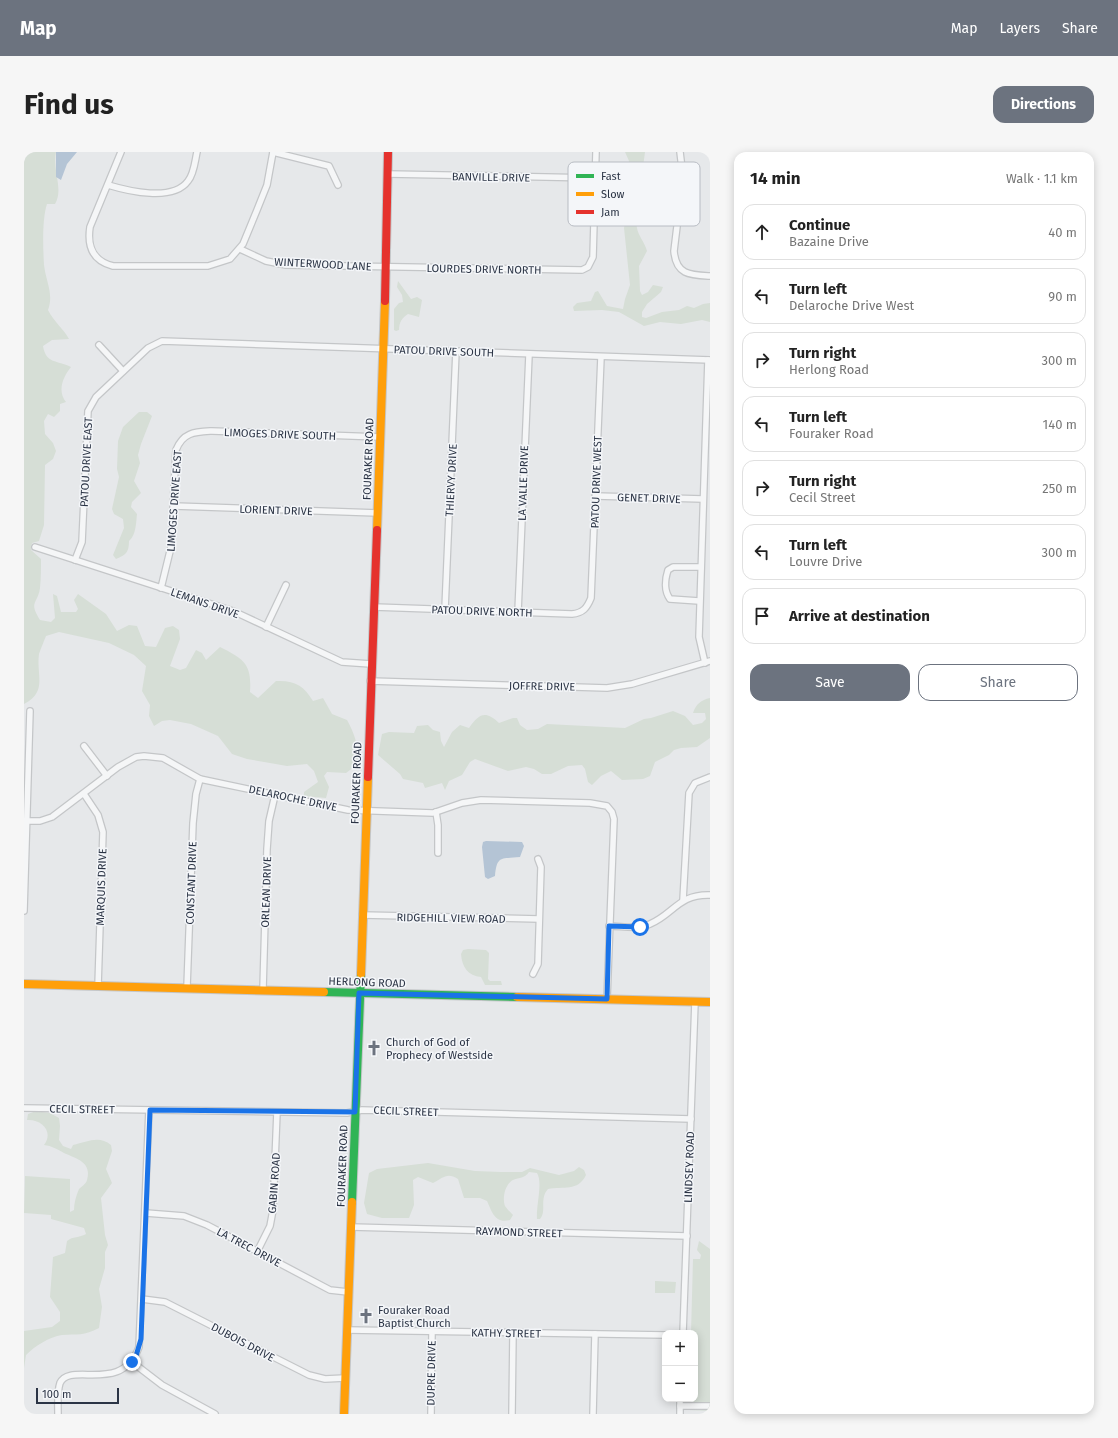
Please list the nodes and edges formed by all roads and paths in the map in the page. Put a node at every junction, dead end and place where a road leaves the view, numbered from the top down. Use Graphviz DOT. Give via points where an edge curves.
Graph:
graph roads {
  1 [pos="121,152"];
  2 [pos="198,152"];
  3 [pos="273,152"];
  4 [pos="388,152"];
  5 [pos="596,152"];
  6 [pos="680,152"];
  7 [pos="596,162"];
  8 [pos="681,162"];
  9 [pos="388,174"];
  10 [pos="568,177"];
  11 [pos="108,184"];
  12 [pos="338,185"];
  13 [pos="594,226"];
  14 [pos="677,226"];
  15 [pos="240,248"];
  16 [pos="385,267"];
  17 [pos="710,276"];
  18 [pos="178,341"];
  19 [pos="99,345"];
  20 [pos="384,348"];
  21 [pos="456,351"];
  22 [pos="529,354"];
  23 [pos="601,357"];
  24 [pos="709,360"];
  25 [pos="123,371"];
  26 [pos="380,437"];
  27 [pos="182,439"];
  28 [pos="596,496"];
  29 [pos="703,499"];
  30 [pos="174,506"];
  31 [pos="378,513"];
  32 [pos="35,547"];
  33 [pos="76,560"];
  34 [pos="701,567"];
  35 [pos="286,585"];
  36 [pos="161,588"];
  37 [pos="699,601"];
  38 [pos="374,607"];
  39 [pos="587,607"];
  40 [pos="446,609"];
  41 [pos="518,612"];
  42 [pos="266,626"];
  43 [pos="707,662"];
  44 [pos="371,664"];
  45 [pos="370,681"];
  46 [pos="30,711"];
  47 [pos="84,746"];
  48 [pos="108,776"];
  49 [pos="710,777"];
  50 [pos="200,779"];
  51 [pos="84,794"];
  52 [pos="275,795"];
  53 [pos="366,810"];
  54 [pos="436,812"];
  55 [pos="25,821"];
  56 [pos="438,853"];
  57 [pos="538,859"];
  58 [pos="710,895"];
  59 [pos="684,900"];
  60 [pos="24,911"];
  61 [pos="362,915"];
  62 [pos="539,919"];
  63 [pos="609,926"];
  64 [pos="534,974"];
  65 [pos="24,984"];
  66 [pos="98,986"];
  67 [pos="187,987"];
  68 [pos="264,989"];
  69 [pos="359,993"];
  70 [pos="607,999"];
  71 [pos="695,1002"];
  72 [pos="710,1002"];
  73 [pos="24,1108"];
  74 [pos="150,1110"];
  75 [pos="278,1112"];
  76 [pos="355,1112"];
  77 [pos="691,1119"];
  78 [pos="146,1213"];
  79 [pos="351,1226"];
  80 [pos="687,1236"];
  81 [pos="257,1252"];
  82 [pos="348,1292"];
  83 [pos="142,1299"];
  84 [pos="347,1330"];
  85 [pos="683,1330"];
  86 [pos="432,1331"];
  87 [pos="513,1333"];
  88 [pos="595,1334"];
  89 [pos="662,1335"];
  90 [pos="132,1362"];
  91 [pos="345,1378"];
  92 [pos="680,1402"];
  93 [pos="680,1406"];
  94 [pos="710,1406"];
  95 [pos="58,1414"];
  96 [pos="215,1414"];
  97 [pos="344,1414"];
  98 [pos="431,1414"];
  99 [pos="512,1414"];
  100 [pos="593,1414"];
  101 [pos="680,1414"];
  1 -- 11 [label="street"];
  2 -- 11 [label="street" via="191,176 185,185 170,192 129,191"];
  3 -- 12 [label="street" via="329,166"];
  3 -- 15 [label="street" via="267,185"];
  4 -- 9 [label="main road, FOURAKER ROAD"];
  5 -- 7 [label="street"];
  6 -- 8 [label="street"];
  9 -- 10 [label="street, BANVILLE DRIVE"];
  9 -- 16 [label="main road, FOURAKER ROAD"];
  11 -- 15 [label="street" via="90,232 90,247 100,261 113,266 208,266 224,262"];
  13 -- 16 [label="street, LOURDES DRIVE NORTH" via="593,257 588,267 582,270"];
  14 -- 17 [label="street" via="674,251 678,266 690,274"];
  15 -- 16 [label="street, WINTERWOOD LANE" via="266,261 286,265"];
  16 -- 20 [label="main road, FOURAKER ROAD"];
  18 -- 20 [label="street, PATOU DRIVE SOUTH"];
  18 -- 25 [label="street, PATOU DRIVE EAST" via="154,344"];
  19 -- 25 [label="street"];
  20 -- 21 [label="street, PATOU DRIVE SOUTH"];
  20 -- 26 [label="main road, FOURAKER ROAD"];
  21 -- 22 [label="street, PATOU DRIVE SOUTH"];
  21 -- 40 [label="street, THIERVY DRIVE"];
  22 -- 23 [label="street, PATOU DRIVE SOUTH"];
  22 -- 41 [label="street, LA VALLE DRIVE"];
  23 -- 24 [label="street, PATOU DRIVE SOUTH"];
  23 -- 28 [label="street, PATOU DRIVE WEST"];
  24 -- 29 [label="street"];
  25 -- 33 [label="street, PATOU DRIVE EAST" via="90,404 88,412 82,542"];
  26 -- 27 [label="street, LIMOGES DRIVE SOUTH" via="212,431 192,432"];
  26 -- 31 [label="main road, FOURAKER ROAD"];
  27 -- 30 [label="street, LIMOGES DRIVE EAST" via="176,450"];
  28 -- 29 [label="street, GENET DRIVE"];
  28 -- 39 [label="street, PATOU DRIVE WEST" via="591,598"];
  29 -- 34 [label="street"];
  30 -- 31 [label="street, LORIENT DRIVE"];
  30 -- 36 [label="street, LIMOGES DRIVE EAST" via="171,547"];
  31 -- 38 [label="main road, FOURAKER ROAD"];
  32 -- 33 [label="street, LEMANS DRIVE"];
  33 -- 36 [label="street, LEMANS DRIVE"];
  34 -- 37 [label="street"];
  34 -- 37 [label="street" via="673,567 668,570 666,576 666,594 670,599"];
  35 -- 42 [label="street"];
  36 -- 42 [label="street, LEMANS DRIVE" via="232,611"];
  37 -- 43 [label="street" via="698,637"];
  38 -- 40 [label="street, PATOU DRIVE NORTH"];
  38 -- 44 [label="main road, FOURAKER ROAD"];
  39 -- 41 [label="street, PATOU DRIVE NORTH" via="580,613 572,614"];
  40 -- 41 [label="street, PATOU DRIVE NORTH"];
  42 -- 44 [label="street, LEMANS DRIVE" via="342,662"];
  43 -- 45 [label="street, JOFFRE DRIVE" via="627,686 607,688"];
  44 -- 45 [label="main road, FOURAKER ROAD"];
  45 -- 53 [label="main road, FOURAKER ROAD"];
  46 -- 55 [label="street"];
  47 -- 48 [label="street"];
  48 -- 50 [label="street, DELAROCHE DRIVE" via="136,758 150,756 163,758"];
  48 -- 51 [label="street, DELAROCHE DRIVE"];
  49 -- 59 [label="street" via="699,780 689,793"];
  50 -- 52 [label="street, DELAROCHE DRIVE"];
  50 -- 67 [label="street, CONSTANT DRIVE" via="193,823"];
  51 -- 55 [label="street, DELAROCHE DRIVE" via="52,817 40,821"];
  51 -- 66 [label="street, MARQUIS DRIVE" via="98,815 103,832"];
  52 -- 53 [label="street, DELAROCHE DRIVE" via="334,807"];
  52 -- 68 [label="street, ORLEAN DRIVE" via="269,821 267,849"];
  53 -- 54 [label="street, DELAROCHE DRIVE"];
  53 -- 61 [label="main road, FOURAKER ROAD"];
  54 -- 56 [label="street"];
  54 -- 63 [label="street, DELAROCHE DRIVE" via="481,800 607,806 614,819"];
  55 -- 60 [label="street"];
  57 -- 62 [label="street" via="541,867"];
  58 -- 59 [label="street"];
  59 -- 63 [label="street" via="649,925"];
  61 -- 62 [label="street, RIDGEHILL VIEW ROAD"];
  61 -- 69 [label="main road, FOURAKER ROAD"];
  62 -- 64 [label="street" via="538,964"];
  63 -- 70 [label="street"];
  65 -- 66 [label="main road, HERLONG ROAD"];
  66 -- 67 [label="main road, HERLONG ROAD"];
  67 -- 68 [label="main road, HERLONG ROAD"];
  68 -- 69 [label="main road, HERLONG ROAD"];
  69 -- 70 [label="main road, HERLONG ROAD"];
  69 -- 76 [label="main road, FOURAKER ROAD"];
  70 -- 71 [label="main road, HERLONG ROAD"];
  71 -- 72 [label="main road, HERLONG ROAD"];
  71 -- 77 [label="street, LINDSEY ROAD"];
  73 -- 74 [label="street, CECIL STREET"];
  74 -- 75 [label="street, CECIL STREET"];
  74 -- 78 [label="street"];
  75 -- 76 [label="street, CECIL STREET"];
  75 -- 81 [label="street, GABIN ROAD" via="273,1210 270,1226"];
  76 -- 77 [label="street, CECIL STREET" via="362,1110"];
  76 -- 79 [label="main road, FOURAKER ROAD"];
  77 -- 80 [label="street, LINDSEY ROAD"];
  78 -- 81 [label="street, LA TREC DRIVE" via="189,1217"];
  78 -- 83 [label="street"];
  79 -- 80 [label="street, RAYMOND STREET"];
  79 -- 82 [label="main road, FOURAKER ROAD"];
  80 -- 85 [label="street, LINDSEY ROAD"];
  81 -- 82 [label="street, LA TREC DRIVE" via="330,1290"];
  82 -- 84 [label="main road, FOURAKER ROAD"];
  83 -- 90 [label="street" via="141,1339"];
  83 -- 91 [label="street, DUBOIS DRIVE" via="165,1302 309,1376"];
  84 -- 86 [label="street, KATHY STREET"];
  84 -- 91 [label="main road, FOURAKER ROAD"];
  86 -- 87 [label="street, KATHY STREET"];
  86 -- 98 [label="street, DUPRE DRIVE"];
  87 -- 88 [label="street, KATHY STREET"];
  87 -- 99 [label="street"];
  88 -- 89 [label="street, KATHY STREET"];
  88 -- 100 [label="street"];
  90 -- 95 [label="street" via="121,1370 109,1374 68,1375 63,1378 59,1390"];
  90 -- 96 [label="street" via="162,1385"];
  91 -- 97 [label="main road, FOURAKER ROAD"];
  92 -- 93 [label="street"];
  93 -- 94 [label="street"];
  93 -- 101 [label="street"];
}
